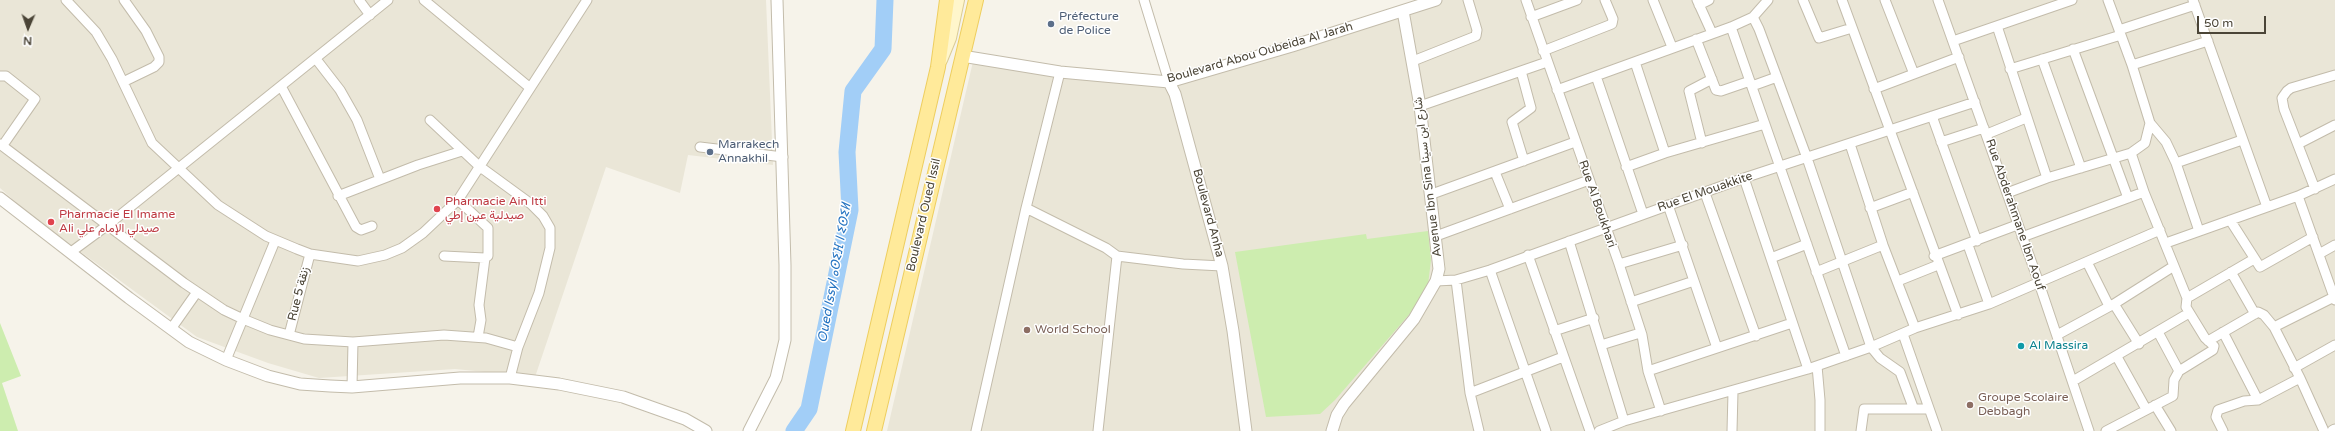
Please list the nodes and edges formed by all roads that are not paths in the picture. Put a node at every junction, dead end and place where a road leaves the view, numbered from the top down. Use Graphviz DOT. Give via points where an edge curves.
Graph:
graph roads {
  1 [pos="66,0"];
  2 [pos="124,0"];
  3 [pos="359,0"];
  4 [pos="388,0"];
  5 [pos="424,0"];
  6 [pos="587,0"];
  7 [pos="777,0"];
  8 [pos="947,0"];
  9 [pos="958,0"];
  10 [pos="976,0"];
  11 [pos="1144,0"];
  12 [pos="1436,0"];
  13 [pos="1468,0"];
  14 [pos="1526,0"];
  15 [pos="1577,0"];
  16 [pos="1605,0"];
  17 [pos="1653,0"];
  18 [pos="1709,0"];
  19 [pos="1768,0"];
  20 [pos="1803,0"];
  21 [pos="1842,0"];
  22 [pos="1885,0"];
  23 [pos="1938,0"];
  24 [pos="2072,0"];
  25 [pos="2108,0"];
  26 [pos="1698,2"];
  27 [pos="2194,2"];
  28 [pos="1403,11"];
  29 [pos="370,15"];
  30 [pos="1753,17"];
  31 [pos="1531,18"];
  32 [pos="1997,26"];
  33 [pos="1731,27"];
  34 [pos="1852,28"];
  35 [pos="1712,33"];
  36 [pos="2120,33"];
  37 [pos="1696,39"];
  38 [pos="1953,41"];
  39 [pos="2208,41"];
  40 [pos="1672,48"];
  41 [pos="2073,49"];
  42 [pos="1543,51"];
  43 [pos="962,56"];
  44 [pos="1959,57"];
  45 [pos="316,59"];
  46 [pos="2042,59"];
  47 [pos="1413,61"];
  48 [pos="1547,62"];
  49 [pos="1635,62"];
  50 [pos="2132,65"];
  51 [pos="938,68"];
  52 [pos="2010,69"];
  53 [pos="1521,71"];
  54 [pos="1060,72"];
  55 [pos="1914,74"];
  56 [pos="2335,75"];
  57 [pos="0,76"];
  58 [pos="1596,76"];
  59 [pos="1777,77"];
  60 [pos="1712,79"];
  61 [pos="122,82"];
  62 [pos="1169,82"];
  63 [pos="1751,84"];
  64 [pos="281,86"];
  65 [pos="529,86"];
  66 [pos="1874,89"];
  67 [pos="1557,90"];
  68 [pos="1975,102"];
  69 [pos="1420,106"];
  70 [pos="1932,116"];
  71 [pos="2026,118"];
  72 [pos="430,120"];
  73 [pos="2150,123"];
  74 [pos="1765,124"];
  75 [pos="2335,125"];
  76 [pos="1890,130"];
  77 [pos="1985,131"];
  78 [pos="2242,140"];
  79 [pos="1575,142"];
  80 [pos="1941,142"];
  81 [pos="1702,143"];
  82 [pos="1,144"];
  83 [pos="1850,144"];
  84 [pos="2298,144"];
  85 [pos="700,147"];
  86 [pos="462,151"];
  87 [pos="1665,153"];
  88 [pos="2131,153"];
  89 [pos="783,157"];
  90 [pos="1807,158"];
  91 [pos="2113,158"];
  92 [pos="1524,161"];
  93 [pos="2176,163"];
  94 [pos="479,166"];
  95 [pos="1779,166"];
  96 [pos="1626,167"];
  97 [pos="178,168"];
  98 [pos="2081,168"];
  99 [pos="1495,172"];
  100 [pos="1744,178"];
  101 [pos="2047,178"];
  102 [pos="380,179"];
  103 [pos="2335,179"];
  104 [pos="1589,180"];
  105 [pos="2315,189"];
  106 [pos="1706,192"];
  107 [pos="1913,192"];
  108 [pos="2144,192"];
  109 [pos="2007,193"];
  110 [pos="1432,194"];
  111 [pos="338,196"];
  112 [pos="2298,196"];
  113 [pos="0,198"];
  114 [pos="2128,198"];
  115 [pos="458,200"];
  116 [pos="1668,205"];
  117 [pos="2267,207"];
  118 [pos="1026,208"];
  119 [pos="1870,208"];
  120 [pos="1510,209"];
  121 [pos="1642,214"];
  122 [pos="2230,220"];
  123 [pos="108,224"];
  124 [pos="2017,225"];
  125 [pos="372,226"];
  126 [pos="1605,228"];
  127 [pos="2160,230"];
  128 [pos="2199,231"];
  129 [pos="1436,236"];
  130 [pos="2313,236"];
  131 [pos="2022,237"];
  132 [pos="275,240"];
  133 [pos="1569,241"];
  134 [pos="1973,243"];
  135 [pos="2166,243"];
  136 [pos="1807,244"];
  137 [pos="1683,245"];
  138 [pos="1883,246"];
  139 [pos="2335,246"];
  140 [pos="71,252"];
  141 [pos="310,254"];
  142 [pos="2319,254"];
  143 [pos="1528,255"];
  144 [pos="444,256"];
  145 [pos="1117,256"];
  146 [pos="1934,256"];
  147 [pos="485,258"];
  148 [pos="1771,258"];
  149 [pos="2254,259"];
  150 [pos="2087,262"];
  151 [pos="1842,263"];
  152 [pos="1619,264"];
  153 [pos="1938,265"];
  154 [pos="1222,266"];
  155 [pos="2174,266"];
  156 [pos="1490,270"];
  157 [pos="1816,272"];
  158 [pos="2231,272"];
  159 [pos="1456,280"];
  160 [pos="1436,281"];
  161 [pos="1694,281"];
  162 [pos="1898,281"];
  163 [pos="2039,283"];
  164 [pos="197,292"];
  165 [pos="2187,298"];
  166 [pos="2334,299"];
  167 [pos="1631,302"];
  168 [pos="1988,304"];
  169 [pos="2112,305"];
  170 [pos="2190,314"];
  171 [pos="2255,314"];
  172 [pos="1958,315"];
  173 [pos="1594,318"];
  174 [pos="243,319"];
  175 [pos="1792,323"];
  176 [pos="2274,327"];
  177 [pos="1915,328"];
  178 [pos="171,329"];
  179 [pos="1554,331"];
  180 [pos="2158,332"];
  181 [pos="2223,332"];
  182 [pos="1640,333"];
  183 [pos="1903,334"];
  184 [pos="289,335"];
  185 [pos="2057,335"];
  186 [pos="1756,336"];
  187 [pos="478,337"];
  188 [pos="2208,341"];
  189 [pos="353,342"];
  190 [pos="2139,344"];
  191 [pos="1601,345"];
  192 [pos="2335,345"];
  193 [pos="518,347"];
  194 [pos="1871,347"];
  195 [pos="1716,348"];
  196 [pos="1846,356"];
  197 [pos="1563,357"];
  198 [pos="2117,357"];
  199 [pos="226,360"];
  200 [pos="1813,368"];
  201 [pos="2294,368"];
  202 [pos="2179,370"];
  203 [pos="1526,371"];
  204 [pos="1648,371"];
  205 [pos="510,378"];
  206 [pos="2300,378"];
  207 [pos="2073,382"];
  208 [pos="352,387"];
  209 [pos="1733,392"];
  210 [pos="1470,393"];
  211 [pos="2258,400"];
  212 [pos="1913,407"];
  213 [pos="2151,407"];
  214 [pos="1929,409"];
  215 [pos="1661,411"];
  216 [pos="1624,421"];
  217 [pos="706,431"];
  218 [pos="749,431"];
  219 [pos="853,431"];
  220 [pos="874,431"];
  221 [pos="976,431"];
  222 [pos="1098,431"];
  223 [pos="1246,431"];
  224 [pos="1332,431"];
  225 [pos="1479,431"];
  226 [pos="1546,431"];
  227 [pos="1590,431"];
  228 [pos="1600,431"];
  229 [pos="1732,431"];
  230 [pos="1820,431"];
  231 [pos="1861,431"];
  232 [pos="1937,431"];
  233 [pos="2089,431"];
  234 [pos="2106,431"];
  235 [pos="2171,431"];
  236 [pos="2222,431"];
  237 [pos="2324,431"];
  1 -- 61 [label="street" via="96,32"];
  2 -- 61 [label="street" via="160,56 154,67"];
  3 -- 29 [label="street"];
  4 -- 29 [label="street"];
  5 -- 65 [label="street"];
  6 -- 65 [label="street"];
  7 -- 89 [label="street"];
  8 -- 51 [label="main road, Boulevard Oued Issil"];
  9 -- 51 [label="main road, Boulevard Oued Issil" via="950,38"];
  10 -- 43 [label="main road, Boulevard Oued Issil"];
  11 -- 62 [label="street, Boulevard Anha"];
  12 -- 28 [label="street, Boulevard Abou Oubeida Al Jarah"];
  13 -- 47 [label="street" via="1477,30 1474,38"];
  14 -- 31 [label="street, Rue Al Boukhari"];
  15 -- 31 [label="street"];
  16 -- 42 [label="street" via="1613,19 1612,24"];
  17 -- 40 [label="street"];
  18 -- 26 [label="street"];
  19 -- 30 [label="street"];
  20 -- 34 [label="street" via="1820,38"];
  21 -- 34 [label="street"];
  22 -- 55 [label="street"];
  23 -- 38 [label="street, Rue Abderahmane Ibn Aouf"];
  24 -- 32 [label="street"];
  25 -- 36 [label="street"];
  26 -- 35 [label="street"];
  27 -- 36 [label="street"];
  27 -- 39 [label="street"];
  28 -- 47 [label="street, Avenue Ibn Sina شارع ابن سينا"];
  28 -- 62 [label="street, Boulevard Abou Oubeida Al Jarah"];
  29 -- 45 [label="street"];
  30 -- 33 [label="street"];
  30 -- 59 [label="street"];
  31 -- 42 [label="street, Rue Al Boukhari"];
  32 -- 38 [label="street"];
  32 -- 52 [label="street"];
  33 -- 35 [label="street"];
  33 -- 63 [label="street"];
  34 -- 66 [label="street"];
  35 -- 37 [label="street"];
  36 -- 41 [label="street"];
  36 -- 50 [label="street"];
  37 -- 40 [label="street"];
  37 -- 60 [label="street"];
  38 -- 44 [label="street, Rue Abderahmane Ibn Aouf"];
  39 -- 50 [label="street"];
  39 -- 78 [label="street"];
  40 -- 49 [label="street"];
  41 -- 46 [label="street"];
  41 -- 91 [label="street"];
  42 -- 48 [label="street, Rue Al Boukhari"];
  43 -- 54 [label="street, Boulevard Abou Oubeida Al Jarah"];
  43 -- 220 [label="main road, Boulevard Oued Issil"];
  44 -- 55 [label="street"];
  44 -- 68 [label="street, Rue Abderahmane Ibn Aouf"];
  45 -- 64 [label="street"];
  45 -- 102 [label="street" via="340,90 357,120"];
  46 -- 52 [label="street"];
  46 -- 98 [label="street"];
  47 -- 69 [label="street, Avenue Ibn Sina شارع ابن سينا"];
  48 -- 53 [label="street"];
  48 -- 67 [label="street, Rue Al Boukhari"];
  49 -- 58 [label="street"];
  49 -- 87 [label="street"];
  50 -- 73 [label="street"];
  51 -- 219 [label="main road, Boulevard Oued Issil"];
  52 -- 71 [label="street"];
  53 -- 69 [label="street"];
  53 -- 92 [label="street" via="1531,108 1512,122"];
  54 -- 62 [label="street, Boulevard Abou Oubeida Al Jarah"];
  54 -- 118 [label="street"];
  55 -- 66 [label="street"];
  56 -- 84 [label="street" via="2291,88 2284,94 2284,109"];
  57 -- 82 [label="street" via="6,76 35,99"];
  58 -- 67 [label="street"];
  58 -- 96 [label="street"];
  59 -- 63 [label="street"];
  59 -- 90 [label="street"];
  60 -- 63 [label="street" via="1718,91"];
  60 -- 81 [label="street" via="1689,91"];
  61 -- 97 [label="street" via="152,143"];
  62 -- 154 [label="street, Boulevard Anha" via="1175,94"];
  63 -- 74 [label="street"];
  64 -- 97 [label="street"];
  64 -- 111 [label="street"];
  65 -- 94 [label="street"];
  66 -- 76 [label="street"];
  67 -- 79 [label="street, Rue Al Boukhari"];
  68 -- 70 [label="street, Rue El Mouakkite"];
  68 -- 77 [label="street, Rue Abderahmane Ibn Aouf"];
  69 -- 110 [label="street, Avenue Ibn Sina شارع ابن سينا"];
  70 -- 76 [label="street, Rue El Mouakkite"];
  70 -- 80 [label="street"];
  71 -- 77 [label="street"];
  71 -- 101 [label="street"];
  72 -- 86 [label="street"];
  73 -- 88 [label="street" via="2145,143"];
  73 -- 93 [label="street" via="2166,142"];
  74 -- 81 [label="street"];
  74 -- 95 [label="street"];
  75 -- 84 [label="street"];
  76 -- 83 [label="street, Rue El Mouakkite"];
  76 -- 107 [label="street"];
  77 -- 80 [label="street"];
  77 -- 109 [label="street, Rue Abderahmane Ibn Aouf"];
  78 -- 93 [label="street"];
  78 -- 117 [label="street"];
  79 -- 92 [label="street"];
  79 -- 104 [label="street, Rue Al Boukhari"];
  80 -- 134 [label="street"];
  81 -- 87 [label="street"];
  82 -- 123 [label="street"];
  83 -- 90 [label="street, Rue El Mouakkite"];
  83 -- 119 [label="street"];
  84 -- 105 [label="street"];
  85 -- 89 [label="street"];
  86 -- 94 [label="street"];
  86 -- 102 [label="street"];
  87 -- 96 [label="street"];
  88 -- 91 [label="street"];
  88 -- 108 [label="street"];
  89 -- 218 [label="street" via="785,340 776,378"];
  90 -- 95 [label="street, Rue El Mouakkite"];
  90 -- 151 [label="street"];
  91 -- 98 [label="street"];
  91 -- 114 [label="street"];
  92 -- 99 [label="street"];
  93 -- 128 [label="street"];
  94 -- 115 [label="street"];
  94 -- 193 [label="street" via="531,204 550,228 550,248 538,293"];
  95 -- 100 [label="street, Rue El Mouakkite"];
  95 -- 136 [label="street"];
  96 -- 121 [label="street"];
  97 -- 123 [label="street"];
  97 -- 132 [label="street" via="218,206"];
  98 -- 101 [label="street"];
  99 -- 110 [label="street"];
  99 -- 120 [label="street"];
  100 -- 106 [label="street, Rue El Mouakkite"];
  100 -- 148 [label="street"];
  101 -- 109 [label="street"];
  102 -- 111 [label="street"];
  103 -- 105 [label="street"];
  104 -- 120 [label="street"];
  104 -- 126 [label="street, Rue Al Boukhari"];
  105 -- 112 [label="street"];
  106 -- 116 [label="street, Rue El Mouakkite"];
  106 -- 186 [label="street"];
  107 -- 119 [label="street"];
  107 -- 146 [label="street"];
  108 -- 114 [label="street"];
  108 -- 127 [label="street"];
  109 -- 124 [label="street, Rue Abderahmane Ibn Aouf"];
  110 -- 129 [label="street, Avenue Ibn Sina شارع ابن سينا"];
  111 -- 125 [label="street" via="356,227 360,230"];
  112 -- 117 [label="street"];
  112 -- 130 [label="street"];
  113 -- 140 [label="street"];
  114 -- 131 [label="street"];
  115 -- 141 [label="street" via="423,233 402,248 385,255 358,261"];
  115 -- 147 [label="street" via="488,228 488,256"];
  116 -- 121 [label="street, Rue El Mouakkite"];
  116 -- 137 [label="street"];
  117 -- 122 [label="street"];
  118 -- 145 [label="street"];
  118 -- 221 [label="street"];
  119 -- 138 [label="street"];
  120 -- 129 [label="street"];
  121 -- 126 [label="street, Rue El Mouakkite"];
  122 -- 128 [label="street"];
  122 -- 149 [label="street"];
  123 -- 140 [label="street"];
  123 -- 164 [label="street"];
  124 -- 131 [label="street, Rue Abderahmane Ibn Aouf"];
  124 -- 134 [label="street"];
  126 -- 133 [label="street, Rue El Mouakkite"];
  126 -- 152 [label="street, Rue Al Boukhari"];
  127 -- 135 [label="street"];
  127 -- 150 [label="street"];
  128 -- 135 [label="street"];
  129 -- 160 [label="street, Avenue Ibn Sina شارع ابن سينا" via="1439,269"];
  130 -- 142 [label="street"];
  130 -- 149 [label="street" via="2263,266 2258,265"];
  131 -- 163 [label="street, Rue Abderahmane Ibn Aouf"];
  132 -- 141 [label="street"];
  132 -- 174 [label="street"];
  133 -- 143 [label="street, Rue El Mouakkite"];
  133 -- 173 [label="street"];
  134 -- 146 [label="street"];
  134 -- 168 [label="street"];
  135 -- 155 [label="street"];
  136 -- 148 [label="street"];
  136 -- 157 [label="street"];
  137 -- 152 [label="street"];
  137 -- 161 [label="street"];
  138 -- 151 [label="street"];
  138 -- 162 [label="street"];
  139 -- 142 [label="street"];
  140 -- 178 [label="street"];
  141 -- 184 [label="street, Rue 5 زنقة"];
  142 -- 166 [label="street"];
  143 -- 156 [label="street, Rue El Mouakkite"];
  143 -- 179 [label="street"];
  144 -- 147 [label="street"];
  145 -- 154 [label="street"];
  145 -- 222 [label="street"];
  146 -- 153 [label="street"];
  147 -- 187 [label="street" via="478,305 481,320"];
  148 -- 175 [label="street"];
  149 -- 158 [label="street"];
  150 -- 163 [label="street"];
  150 -- 169 [label="street"];
  151 -- 157 [label="street"];
  151 -- 194 [label="street"];
  152 -- 167 [label="street, Rue Al Boukhari"];
  153 -- 162 [label="street"];
  153 -- 172 [label="street"];
  154 -- 223 [label="street, Boulevard Anha"];
  155 -- 165 [label="street"];
  155 -- 169 [label="street"];
  156 -- 159 [label="street, Rue El Mouakkite"];
  156 -- 203 [label="street"];
  157 -- 196 [label="street"];
  158 -- 165 [label="street"];
  158 -- 171 [label="street"];
  159 -- 160 [label="street, Rue El Mouakkite"];
  159 -- 210 [label="street"];
  160 -- 224 [label="street, Avenue Ibn Sina شارع ابن سينا" via="1414,319 1344,404"];
  161 -- 167 [label="street"];
  161 -- 195 [label="street"];
  162 -- 177 [label="street"];
  163 -- 168 [label="street"];
  163 -- 185 [label="street, Rue Abderahmane Ibn Aouf"];
  164 -- 174 [label="street"];
  164 -- 178 [label="street"];
  165 -- 170 [label="street" via="2186,307"];
  166 -- 176 [label="street"];
  167 -- 182 [label="street, Rue Al Boukhari"];
  168 -- 172 [label="street"];
  169 -- 185 [label="street"];
  169 -- 190 [label="street"];
  170 -- 180 [label="street"];
  170 -- 188 [label="street"];
  171 -- 176 [label="street" via="2258,312 2264,315"];
  171 -- 181 [label="street"];
  172 -- 177 [label="street"];
  173 -- 179 [label="street"];
  173 -- 191 [label="street"];
  174 -- 184 [label="street"];
  174 -- 199 [label="street"];
  175 -- 186 [label="street"];
  175 -- 200 [label="street"];
  176 -- 201 [label="street"];
  177 -- 183 [label="street"];
  178 -- 199 [label="street" via="189,342"];
  179 -- 197 [label="street"];
  180 -- 190 [label="street"];
  180 -- 202 [label="street"];
  181 -- 188 [label="street"];
  181 -- 211 [label="street"];
  182 -- 191 [label="street"];
  182 -- 204 [label="street, Rue Al Boukhari"];
  183 -- 194 [label="street"];
  183 -- 214 [label="street"];
  184 -- 189 [label="street"];
  185 -- 207 [label="street, Rue Abderahmane Ibn Aouf"];
  186 -- 195 [label="street"];
  187 -- 189 [label="street" via="444,335"];
  187 -- 193 [label="street"];
  188 -- 202 [label="street" via="2214,346 2213,350"];
  189 -- 208 [label="street"];
  190 -- 198 [label="street"];
  191 -- 216 [label="street"];
  192 -- 201 [label="street"];
  193 -- 205 [label="street"];
  194 -- 196 [label="street"];
  194 -- 212 [label="street" via="1880,358 1900,372"];
  195 -- 204 [label="street"];
  196 -- 200 [label="street"];
  197 -- 203 [label="street"];
  197 -- 227 [label="street"];
  198 -- 207 [label="street"];
  198 -- 213 [label="street"];
  199 -- 208 [label="street" via="268,376 300,384"];
  200 -- 209 [label="street"];
  200 -- 230 [label="street" via="1820,400"];
  201 -- 206 [label="street"];
  202 -- 213 [label="street" via="2174,380 2173,396"];
  203 -- 210 [label="street"];
  203 -- 226 [label="street"];
  204 -- 215 [label="street, Rue Al Boukhari"];
  205 -- 208 [label="street" via="460,378"];
  205 -- 217 [label="street" via="587,388 623,397 685,420"];
  206 -- 211 [label="street"];
  206 -- 237 [label="street"];
  207 -- 233 [label="street, Rue Abderahmane Ibn Aouf"];
  209 -- 215 [label="street"];
  209 -- 229 [label="street"];
  210 -- 225 [label="street"];
  211 -- 236 [label="street" via="2244,401 2218,410 2216,418"];
  212 -- 214 [label="street"];
  212 -- 231 [label="street" via="1864,409"];
  213 -- 234 [label="street"];
  213 -- 235 [label="street"];
  214 -- 232 [label="street"];
  215 -- 216 [label="street"];
  216 -- 228 [label="street"];
}
